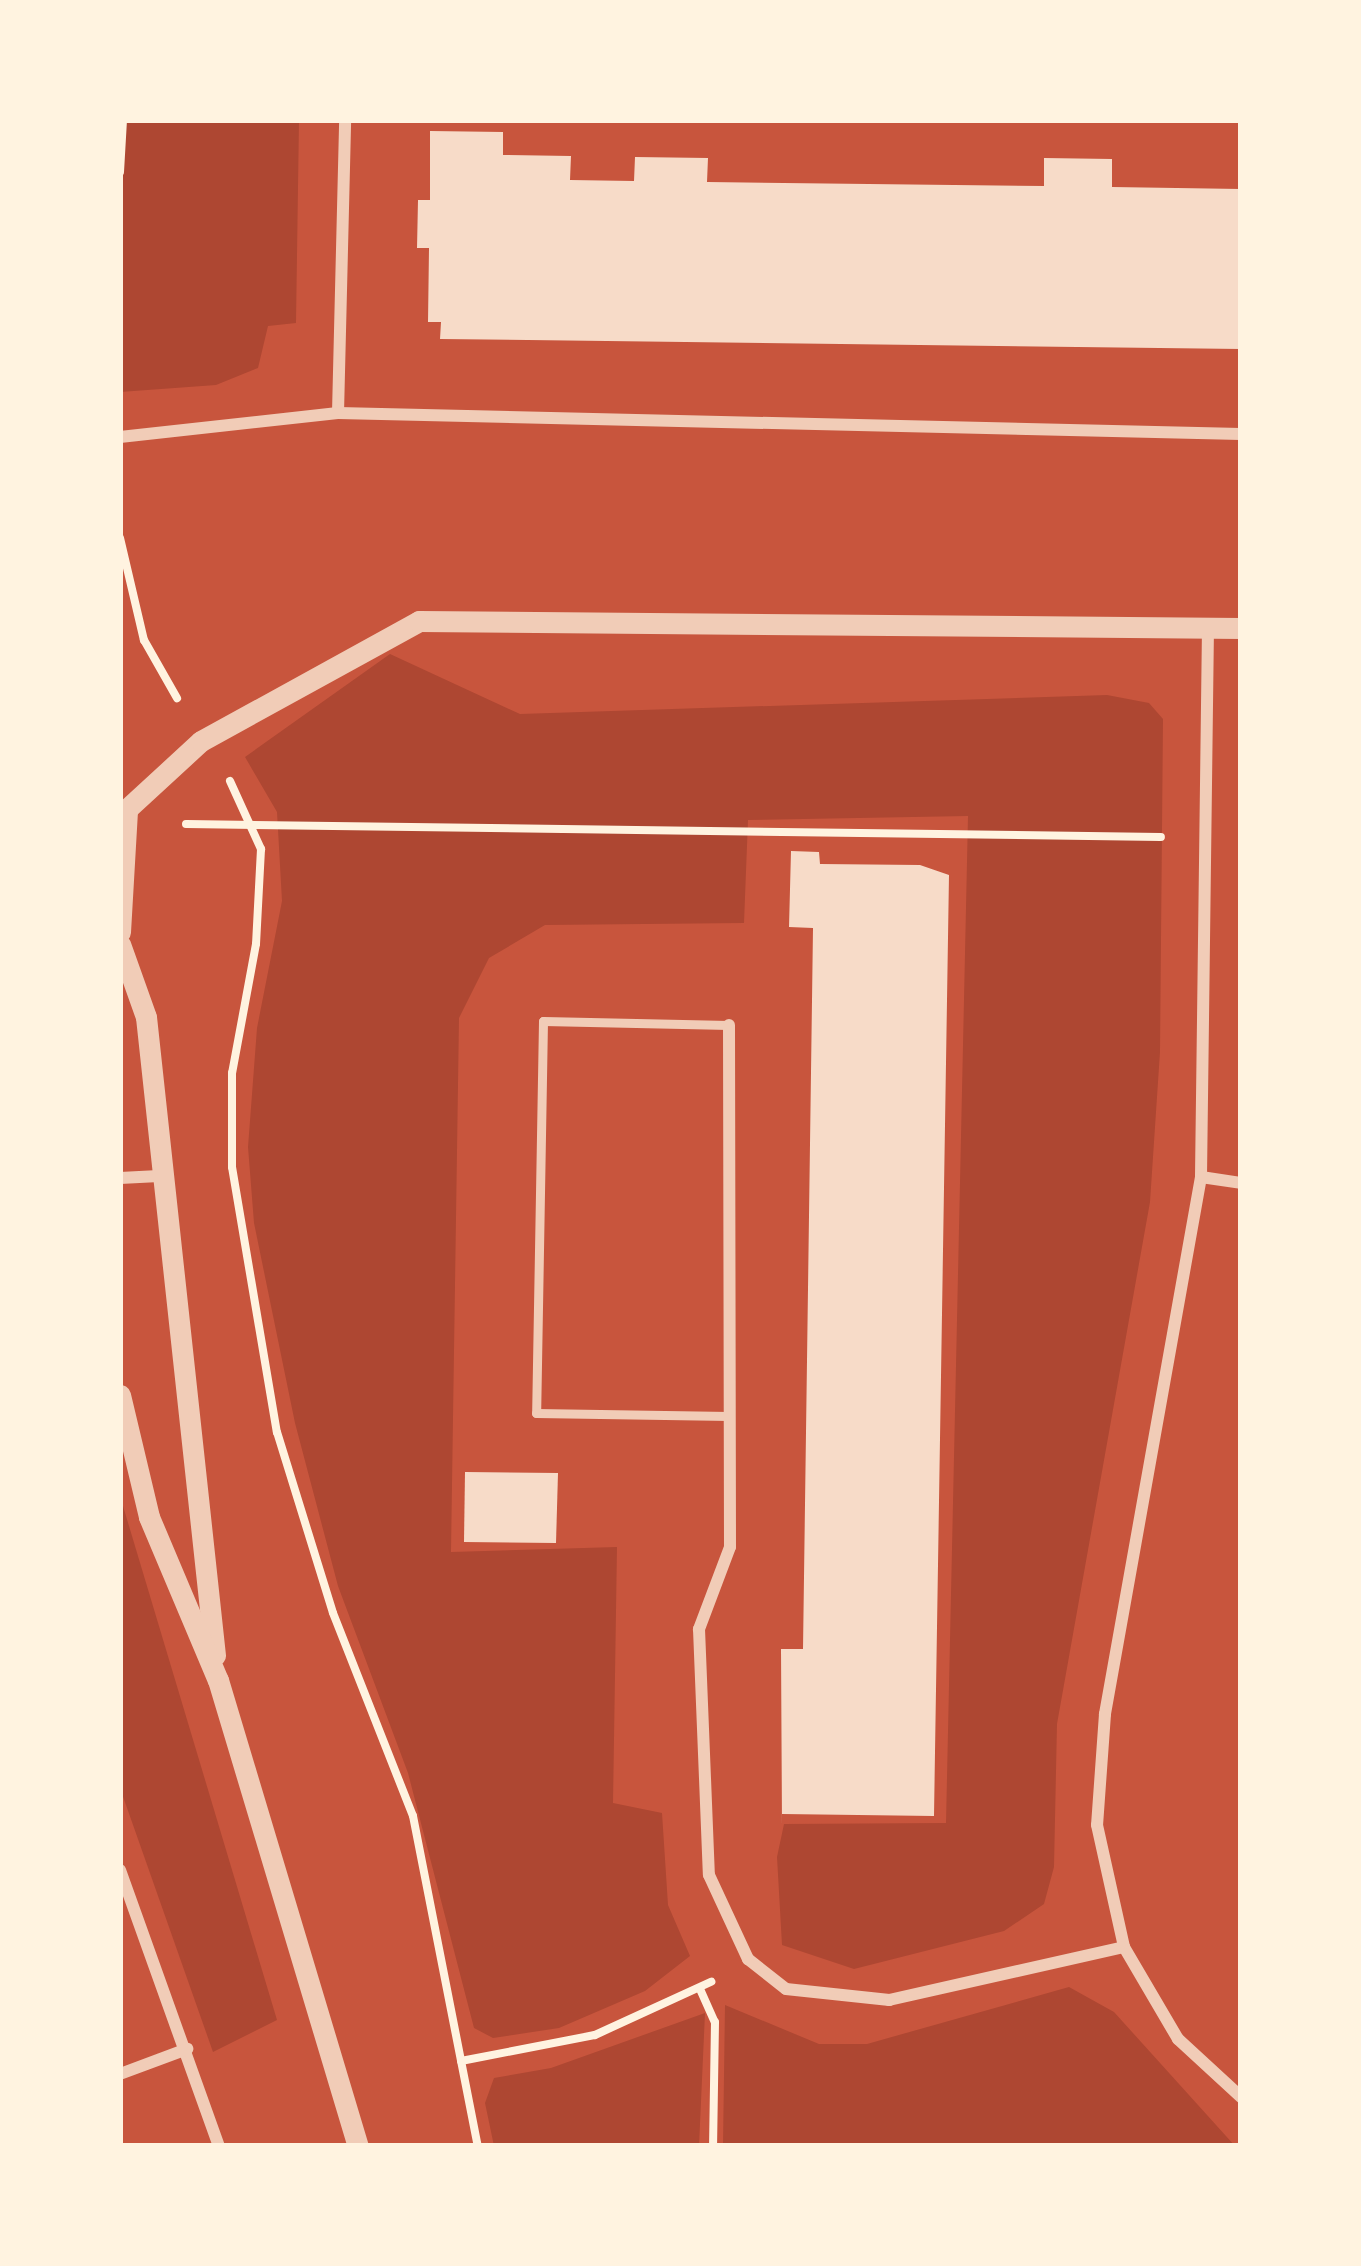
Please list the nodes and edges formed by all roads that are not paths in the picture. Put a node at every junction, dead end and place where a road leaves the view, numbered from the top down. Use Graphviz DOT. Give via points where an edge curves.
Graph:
graph roads {
  1 [pos="345,120"];
  2 [pos="338,413"];
  3 [pos="1241,434"];
  4 [pos="120,437"];
  5 [pos="1208,627"];
  6 [pos="1241,628"];
  7 [pos="124,812"];
  8 [pos="120,932"];
  9 [pos="120,944"];
  10 [pos="729,1025"];
  11 [pos="159,1176"];
  12 [pos="1201,1177"];
  13 [pos="120,1178"];
  14 [pos="1241,1183"];
  15 [pos="120,1395"];
  16 [pos="730,1416"];
  17 [pos="218,1680"];
  18 [pos="120,1870"];
  19 [pos="1124,1947"];
  20 [pos="187,2049"];
  21 [pos="120,2074"];
  22 [pos="1241,2097"];
  23 [pos="219,2146"];
  24 [pos="358,2146"];
  1 -- 2 [label="street"];
  2 -- 3 [label="street"];
  2 -- 4 [label="street"];
  5 -- 6 [label="street"];
  5 -- 7 [label="street" via="418,621 201,741"];
  5 -- 12 [label="street"];
  7 -- 8 [label="street"];
  9 -- 11 [label="street" via="146,1017"];
  10 -- 16 [label="street"];
  10 -- 16 [label="lane" via="544,1021 536,1413"];
  11 -- 13 [label="street"];
  11 -- 17 [label="street"];
  12 -- 14 [label="street"];
  12 -- 19 [label="street" via="1105,1714 1097,1825"];
  15 -- 17 [label="street" via="148,1516"];
  16 -- 19 [label="street" via="730,1547 699,1630 709,1875 748,1959 786,1989 890,2000"];
  17 -- 24 [label="street"];
  18 -- 20 [label="street"];
  19 -- 22 [label="street" via="1178,2039"];
  20 -- 21 [label="street"];
  20 -- 23 [label="street"];
}
